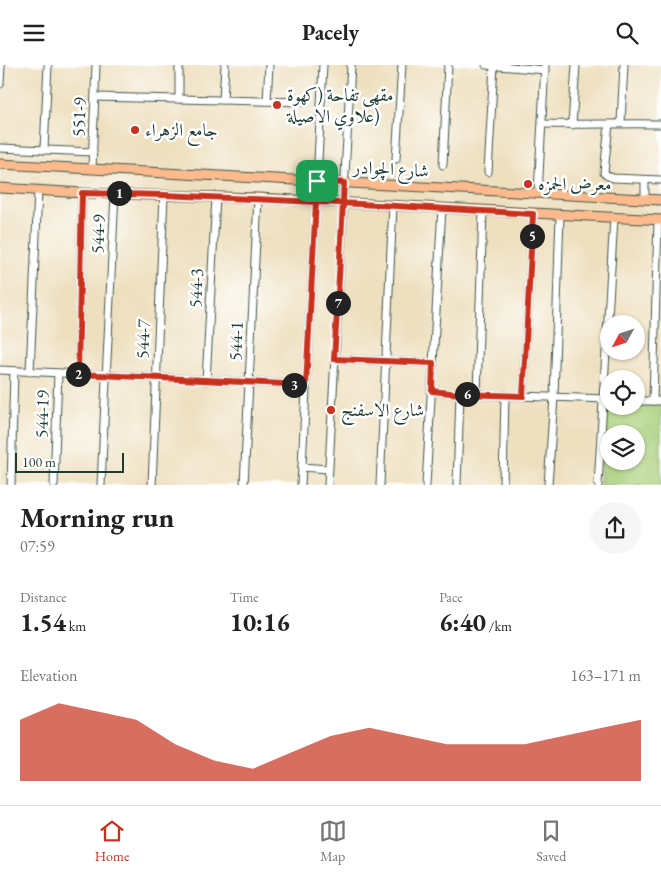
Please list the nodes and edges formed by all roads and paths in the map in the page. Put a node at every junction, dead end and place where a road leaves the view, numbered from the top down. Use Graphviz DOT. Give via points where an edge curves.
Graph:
graph roads {
  1 [pos="1,65"];
  2 [pos="48,65"];
  3 [pos="96,65"];
  4 [pos="179,65"];
  5 [pos="225,65"];
  6 [pos="269,65"];
  7 [pos="323,65"];
  8 [pos="350,65"];
  9 [pos="402,65"];
  10 [pos="448,65"];
  11 [pos="491,65"];
  12 [pos="576,65"];
  13 [pos="624,65"];
  14 [pos="545,67"];
  15 [pos="0,84"];
  16 [pos="95,97"];
  17 [pos="179,99"];
  18 [pos="223,100"];
  19 [pos="267,101"];
  20 [pos="305,103"];
  21 [pos="621,123"];
  22 [pos="543,124"];
  23 [pos="609,124"];
  24 [pos="661,124"];
  25 [pos="572,125"];
  26 [pos="0,148"];
  27 [pos="44,150"];
  28 [pos="93,152"];
  29 [pos="396,159"];
  30 [pos="0,164"];
  31 [pos="444,165"];
  32 [pos="92,169"];
  33 [pos="488,172"];
  34 [pos="645,179"];
  35 [pos="661,180"];
  36 [pos="317,181"];
  37 [pos="344,183"];
  38 [pos="0,188"];
  39 [pos="38,190"];
  40 [pos="82,193"];
  41 [pos="115,193"];
  42 [pos="538,193"];
  43 [pos="164,195"];
  44 [pos="216,197"];
  45 [pos="258,199"];
  46 [pos="645,199"];
  47 [pos="661,200"];
  48 [pos="316,202"];
  49 [pos="343,203"];
  50 [pos="393,205"];
  51 [pos="442,209"];
  52 [pos="483,211"];
  53 [pos="533,214"];
  54 [pos="560,215"];
  55 [pos="614,218"];
  56 [pos="660,220"];
  57 [pos="334,359"];
  58 [pos="386,361"];
  59 [pos="433,363"];
  60 [pos="0,370"];
  61 [pos="607,370"];
  62 [pos="14,371"];
  63 [pos="30,372"];
  64 [pos="58,373"];
  65 [pos="78,374"];
  66 [pos="107,376"];
  67 [pos="156,378"];
  68 [pos="206,381"];
  69 [pos="249,383"];
  70 [pos="306,385"];
  71 [pos="432,391"];
  72 [pos="460,394"];
  73 [pos="477,395"];
  74 [pos="505,395"];
  75 [pos="523,396"];
  76 [pos="554,397"];
  77 [pos="600,399"];
  78 [pos="657,401"];
  79 [pos="605,415"];
  80 [pos="302,467"];
  81 [pos="328,469"];
  82 [pos="11,485"];
  83 [pos="54,485"];
  84 [pos="101,485"];
  85 [pos="152,485"];
  86 [pos="244,485"];
  87 [pos="301,485"];
  88 [pos="328,485"];
  89 [pos="380,485"];
  90 [pos="426,485"];
  91 [pos="457,485"];
  92 [pos="503,485"];
  93 [pos="548,485"];
  94 [pos="598,485"];
  1 -- 15 [label="street"];
  2 -- 27 [label="street"];
  3 -- 16 [label="street, 551-9"];
  4 -- 17 [label="street"];
  5 -- 18 [label="street"];
  6 -- 19 [label="street"];
  7 -- 36 [label="street"];
  8 -- 37 [label="street"];
  9 -- 29 [label="street"];
  10 -- 31 [label="street"];
  11 -- 14 [label="street"];
  11 -- 33 [label="street"];
  12 -- 25 [label="street"];
  13 -- 21 [label="street"];
  14 -- 22 [label="street"];
  16 -- 17 [label="street"];
  16 -- 28 [label="street, 551-9"];
  17 -- 18 [label="street"];
  18 -- 19 [label="street"];
  19 -- 20 [label="street"];
  21 -- 23 [label="street"];
  21 -- 24 [label="street"];
  22 -- 25 [label="street"];
  22 -- 42 [label="street"];
  23 -- 25 [label="street"];
  23 -- 34 [label="street" via="604,173 613,178"];
  26 -- 27 [label="street"];
  27 -- 28 [label="street"];
  28 -- 32 [label="street, 551-9"];
  30 -- 32 [label="main road, شارع الچوادر"];
  32 -- 36 [label="main road, شارع الچوادر"];
  34 -- 35 [label="street"];
  34 -- 46 [label="street"];
  36 -- 37 [label="main road, شارع الچوادر"];
  36 -- 48 [label="street"];
  37 -- 42 [label="main road, شارع الچوادر"];
  37 -- 49 [label="street"];
  38 -- 39 [label="main road, شارع الچوادر"];
  39 -- 40 [label="main road, شارع الچوادر"];
  39 -- 63 [label="street"];
  40 -- 41 [label="main road, شارع الچوادر"];
  40 -- 65 [label="street"];
  41 -- 43 [label="main road, شارع الچوادر"];
  41 -- 66 [label="street, 544-9"];
  42 -- 46 [label="main road, شارع الچوادر"];
  43 -- 44 [label="main road, شارع الچوادر"];
  43 -- 67 [label="street, 544-7"];
  44 -- 45 [label="main road, شارع الچوادر"];
  44 -- 68 [label="street, 544-3"];
  45 -- 48 [label="main road, شارع الچوادر"];
  45 -- 69 [label="street, 544-1"];
  46 -- 47 [label="main road, شارع الچوادر"];
  48 -- 49 [label="main road, شارع الچوادر"];
  48 -- 70 [label="street"];
  49 -- 50 [label="main road, شارع الچوادر"];
  49 -- 57 [label="street"];
  50 -- 51 [label="main road, شارع الچوادر"];
  50 -- 58 [label="street"];
  51 -- 52 [label="main road, شارع الچوادر"];
  51 -- 59 [label="street"];
  52 -- 53 [label="main road, شارع الچوادر"];
  52 -- 73 [label="street"];
  53 -- 54 [label="main road, شارع الچوادر"];
  53 -- 75 [label="street"];
  54 -- 55 [label="main road, شارع الچوادر"];
  54 -- 76 [label="street"];
  55 -- 56 [label="main road, شارع الچوادر"];
  55 -- 61 [label="street"];
  56 -- 78 [label="street"];
  57 -- 58 [label="street"];
  57 -- 81 [label="street"];
  58 -- 59 [label="street"];
  58 -- 89 [label="street"];
  59 -- 71 [label="street"];
  60 -- 62 [label="street"];
  62 -- 63 [label="street"];
  62 -- 82 [label="street"];
  63 -- 64 [label="street"];
  64 -- 65 [label="street"];
  64 -- 83 [label="street, 544-19"];
  65 -- 66 [label="street"];
  66 -- 67 [label="street"];
  66 -- 84 [label="street, 544-9"];
  67 -- 68 [label="street"];
  67 -- 85 [label="street, 544-7"];
  68 -- 69 [label="street"];
  69 -- 70 [label="street"];
  69 -- 86 [label="street, 544-1"];
  70 -- 80 [label="street"];
  71 -- 72 [label="street"];
  71 -- 90 [label="street"];
  72 -- 73 [label="street"];
  72 -- 91 [label="street"];
  73 -- 74 [label="street"];
  74 -- 75 [label="street"];
  74 -- 92 [label="street"];
  75 -- 76 [label="street"];
  76 -- 77 [label="street"];
  76 -- 93 [label="street"];
  79 -- 94 [label="street"];
  80 -- 81 [label="street"];
  80 -- 87 [label="street"];
  81 -- 88 [label="street"];
}
